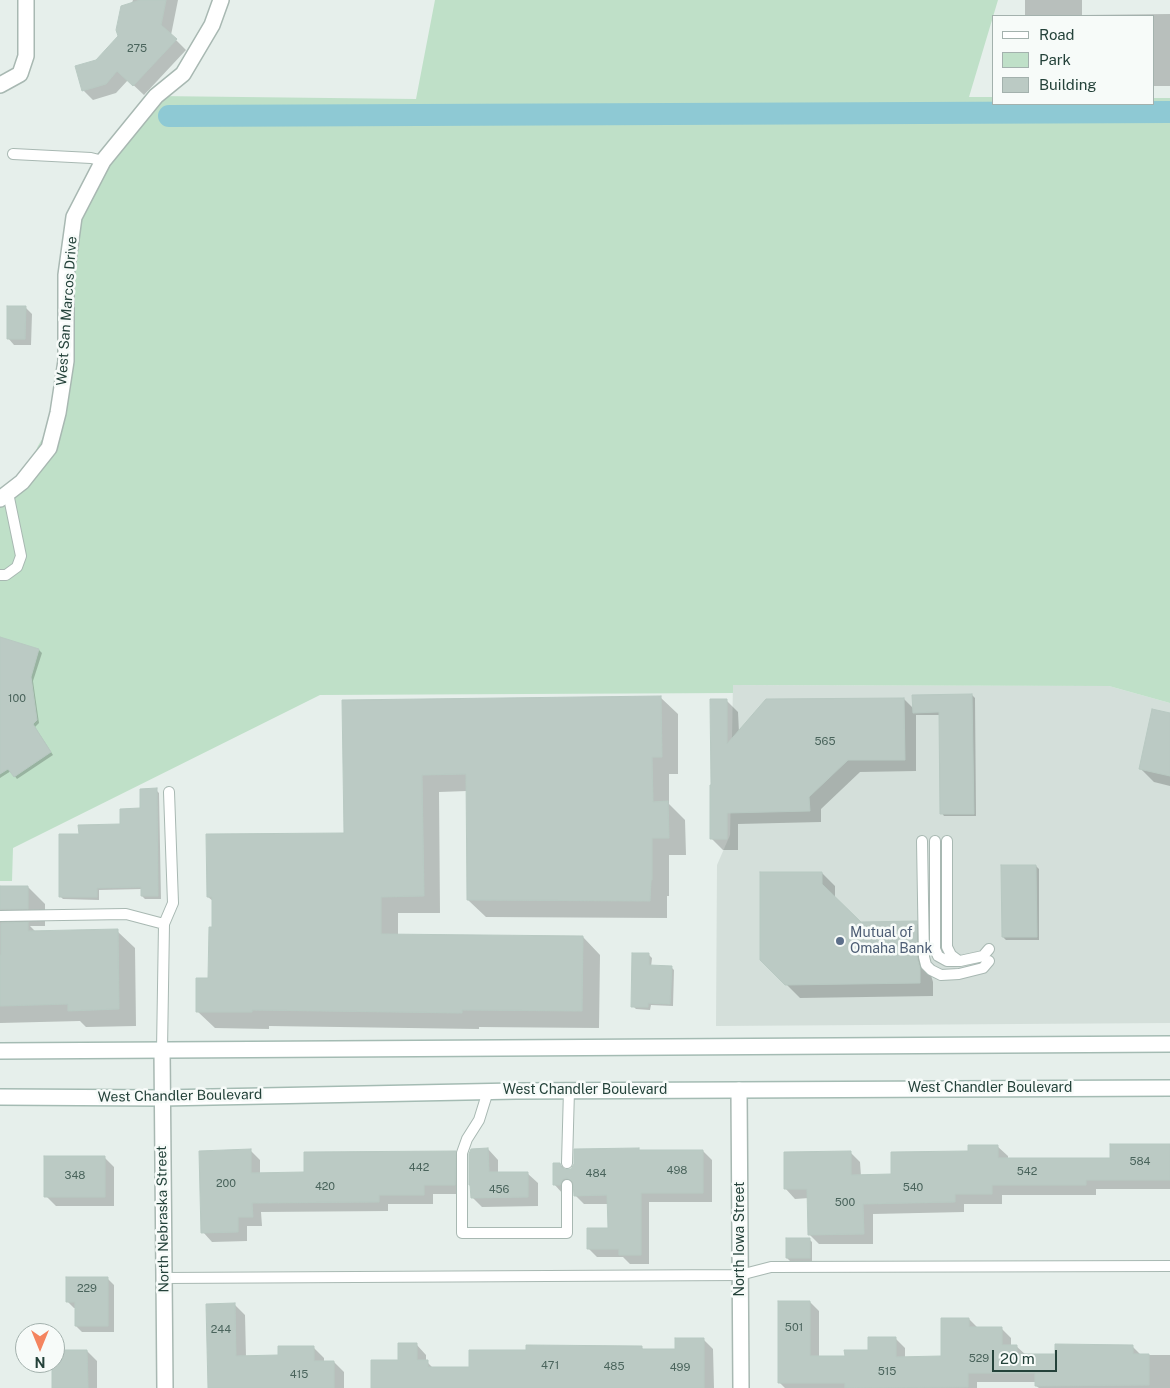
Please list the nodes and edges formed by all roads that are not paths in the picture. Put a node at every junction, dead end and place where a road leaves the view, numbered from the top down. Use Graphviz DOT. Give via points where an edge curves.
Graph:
graph roads {
  1 [pos="26,0"];
  2 [pos="221,0"];
  3 [pos="0,85"];
  4 [pos="13,154"];
  5 [pos="103,161"];
  6 [pos="4,496"];
  7 [pos="0,575"];
  8 [pos="170,792"];
  9 [pos="922,841"];
  10 [pos="934,841"];
  11 [pos="947,841"];
  12 [pos="0,916"];
  13 [pos="164,924"];
  14 [pos="989,949"];
  15 [pos="960,961"];
  16 [pos="989,961"];
  17 [pos="1170,1044"];
  18 [pos="162,1050"];
  19 [pos="0,1051"];
  20 [pos="1170,1088"];
  21 [pos="569,1090"];
  22 [pos="739,1090"];
  23 [pos="488,1091"];
  24 [pos="0,1097"];
  25 [pos="162,1098"];
  26 [pos="567,1163"];
  27 [pos="567,1185"];
  28 [pos="1170,1266"];
  29 [pos="740,1275"];
  30 [pos="164,1278"];
  31 [pos="165,1388"];
  32 [pos="741,1388"];
  1 -- 3 [label="main road" via="26,56 20,74"];
  2 -- 5 [label="main road, West San Marcos Drive" via="212,25 183,74 156,96"];
  4 -- 5 [label="lane"];
  5 -- 6 [label="main road, West San Marcos Drive" via="74,217 66,275 66,360 49,448 22,482"];
  6 -- 7 [label="lane" via="21,556 17,567 6,575"];
  8 -- 13 [label="lane" via="173,903"];
  9 -- 16 [label="lane" via="926,965 941,975 959,974 983,968"];
  10 -- 15 [label="lane" via="935,949 938,956 947,961"];
  11 -- 15 [label="lane" via="947,947 951,955"];
  12 -- 13 [label="lane" via="126,914"];
  13 -- 18 [label="lane"];
  14 -- 15 [label="lane" via="983,956"];
  17 -- 18 [label="main road"];
  18 -- 19 [label="main road"];
  18 -- 25 [label="main road, North Nebraska Street"];
  20 -- 22 [label="main road, West Chandler Boulevard"];
  21 -- 22 [label="main road, West Chandler Boulevard"];
  21 -- 23 [label="main road, West Chandler Boulevard"];
  21 -- 26 [label="lane"];
  22 -- 29 [label="main road, North Iowa Street"];
  23 -- 25 [label="main road, West Chandler Boulevard"];
  23 -- 27 [label="lane" via="479,1120 462,1153 462,1233 567,1233"];
  24 -- 25 [label="main road, West Chandler Boulevard"];
  25 -- 30 [label="main road, North Nebraska Street"];
  28 -- 29 [label="lane" via="771,1267"];
  29 -- 30 [label="lane"];
  29 -- 32 [label="main road, North Iowa Street"];
  30 -- 31 [label="main road, North Nebraska Street"];
}
